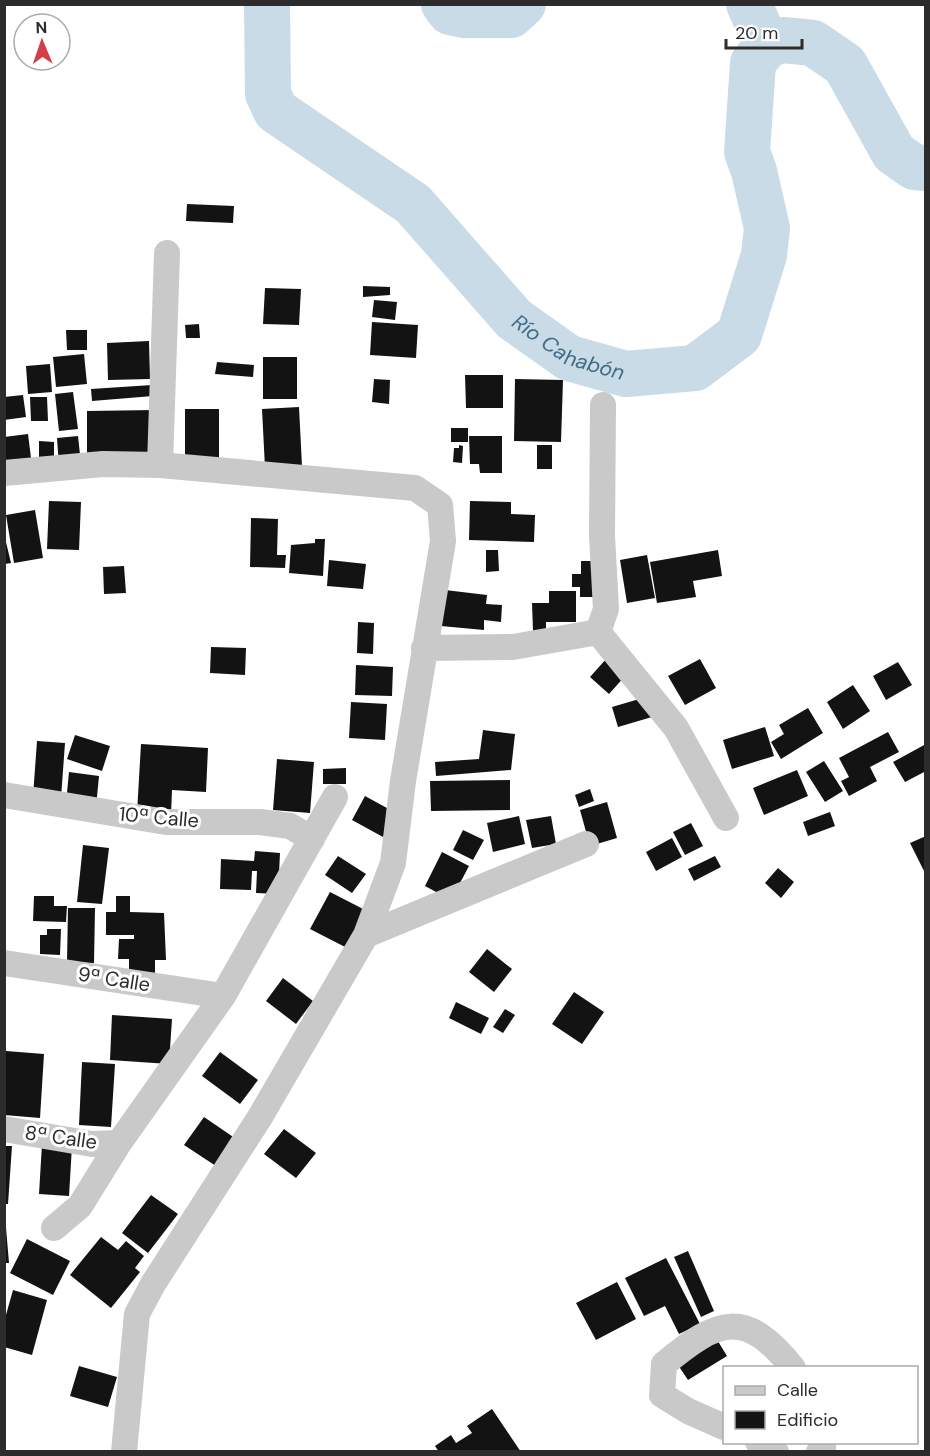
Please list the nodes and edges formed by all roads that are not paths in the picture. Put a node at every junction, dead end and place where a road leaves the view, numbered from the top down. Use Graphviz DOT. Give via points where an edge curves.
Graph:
graph roads {
  1 [pos="167,253"];
  2 [pos="603,405"];
  3 [pos="160,465"];
  4 [pos="4,473"];
  5 [pos="598,632"];
  6 [pos="424,648"];
  7 [pos="4,795"];
  8 [pos="335,797"];
  9 [pos="726,818"];
  10 [pos="312,839"];
  11 [pos="586,844"];
  12 [pos="366,935"];
  13 [pos="4,963"];
  14 [pos="223,996"];
  15 [pos="4,1129"];
  16 [pos="119,1143"];
  17 [pos="54,1228"];
  18 [pos="791,1366"];
  19 [pos="723,1427"];
  20 [pos="760,1444"];
  21 [pos="124,1452"];
  22 [pos="777,1452"];
  1 -- 3 [label="street"];
  2 -- 5 [label="street" via="606,609"];
  3 -- 4 [label="street" via="103,464"];
  3 -- 6 [label="street" via="415,488 440,505 443,541"];
  5 -- 6 [label="street" via="513,647"];
  5 -- 9 [label="street" via="676,728"];
  6 -- 12 [label="street" via="393,863"];
  7 -- 10 [label="street, 10ª Calle" via="166,822 260,822 290,826"];
  8 -- 10 [label="street"];
  10 -- 14 [label="street"];
  11 -- 12 [label="street"];
  12 -- 21 [label="street" via="260,1117 137,1314"];
  13 -- 14 [label="street, 9ª Calle"];
  14 -- 16 [label="street"];
  15 -- 16 [label="street, 8ª Calle" via="92,1144"];
  16 -- 17 [label="street" via="80,1206"];
  18 -- 19 [label="street" via="773,1343 750,1328 726,1326 694,1339 664,1364 662,1395"];
  20 -- 22 [label="street"];
}
